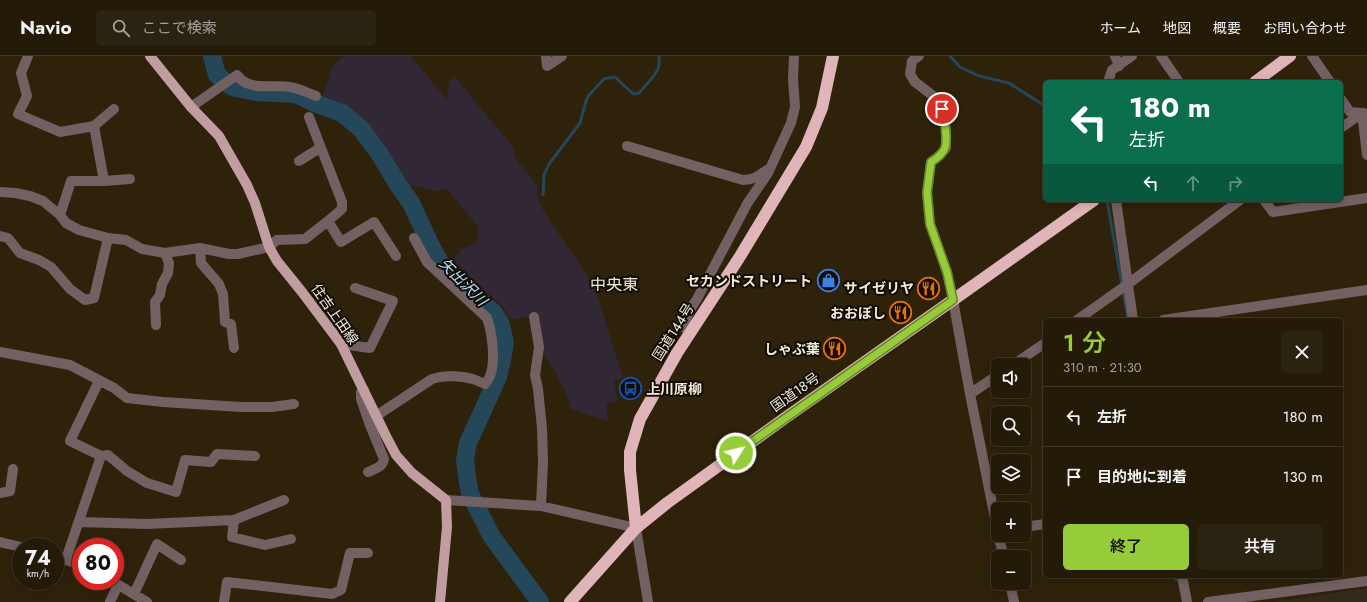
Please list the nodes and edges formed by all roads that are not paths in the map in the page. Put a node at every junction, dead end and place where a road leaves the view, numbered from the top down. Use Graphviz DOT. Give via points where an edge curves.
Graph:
graph roads {
  1 [pos="28,56"];
  2 [pos="150,56"];
  3 [pos="546,56"];
  4 [pos="562,56"];
  5 [pos="794,56"];
  6 [pos="833,56"];
  7 [pos="919,56"];
  8 [pos="1132,56"];
  9 [pos="1161,56"];
  10 [pos="1290,56"];
  11 [pos="1312,56"];
  12 [pos="1117,61"];
  13 [pos="1109,80"];
  14 [pos="1178,80"];
  15 [pos="1257,80"];
  16 [pos="1329,80"];
  17 [pos="316,96"];
  18 [pos="1343,101"];
  19 [pos="191,107"];
  20 [pos="114,109"];
  21 [pos="1364,113"];
  22 [pos="309,117"];
  23 [pos="94,126"];
  24 [pos="1343,127"];
  25 [pos="627,146"];
  26 [pos="320,148"];
  27 [pos="1367,155"];
  28 [pos="299,161"];
  29 [pos="771,166"];
  30 [pos="130,180"];
  31 [pos="104,181"];
  32 [pos="0,192"];
  33 [pos="1367,198"];
  34 [pos="1091,202"];
  35 [pos="1116,202"];
  36 [pos="1237,202"];
  37 [pos="1266,202"];
  38 [pos="1340,202"];
  39 [pos="1343,202"];
  40 [pos="60,215"];
  41 [pos="328,221"];
  42 [pos="0,236"];
  43 [pos="108,238"];
  44 [pos="414,238"];
  45 [pos="269,247"];
  46 [pos="200,248"];
  47 [pos="164,253"];
  48 [pos="396,256"];
  49 [pos="1128,284"];
  50 [pos="354,288"];
  51 [pos="1367,290"];
  52 [pos="953,300"];
  53 [pos="534,317"];
  54 [pos="1080,318"];
  55 [pos="1133,318"];
  56 [pos="1177,318"];
  57 [pos="156,325"];
  58 [pos="690,333"];
  59 [pos="341,344"];
  60 [pos="1043,344"];
  61 [pos="234,348"];
  62 [pos="0,352"];
  63 [pos="1023,358"];
  64 [pos="991,380"];
  65 [pos="99,381"];
  66 [pos="364,390"];
  67 [pos="970,394"];
  68 [pos="294,404"];
  69 [pos="376,416"];
  70 [pos="380,425"];
  71 [pos="380,448"];
  72 [pos="101,456"];
  73 [pos="255,456"];
  74 [pos="13,469"];
  75 [pos="368,472"];
  76 [pos="0,493"];
  77 [pos="284,500"];
  78 [pos="446,500"];
  79 [pos="992,502"];
  80 [pos="541,506"];
  81 [pos="234,520"];
  82 [pos="79,522"];
  83 [pos="1043,524"];
  84 [pos="1031,526"];
  85 [pos="636,528"];
  86 [pos="291,539"];
  87 [pos="0,542"];
  88 [pos="12,545"];
  89 [pos="368,553"];
  90 [pos="66,559"];
  91 [pos="181,560"];
  92 [pos="72,561"];
  93 [pos="1182,578"];
  94 [pos="1367,582"];
  95 [pos="124,588"];
  96 [pos="113,590"];
  97 [pos="1011,590"];
  98 [pos="134,594"];
  99 [pos="110,602"];
  100 [pos="147,602"];
  101 [pos="224,602"];
  102 [pos="440,602"];
  103 [pos="570,602"];
  104 [pos="648,602"];
  105 [pos="1014,602"];
  106 [pos="1186,602"];
  107 [pos="1208,602"];
  1 -- 23 [label="street" via="21,73 27,96 18,114 60,132"];
  2 -- 19 [label="main road, 住吉上田線"];
  3 -- 4 [label="street" via="547,66"];
  5 -- 29 [label="street" via="794,107 791,123"];
  6 -- 58 [label="highway, 国道144号" via="822,108 806,148"];
  7 -- 52 [label="street" via="912,61 910,74 936,98 942,109 946,127 946,148 931,162 927,192 930,224 947,272"];
  8 -- 12 [label="street"];
  9 -- 14 [label="street"];
  10 -- 15 [label="highway"];
  11 -- 16 [label="street"];
  12 -- 13 [label="street"];
  17 -- 19 [label="street" via="291,87 256,86 242,82 237,75"];
  18 -- 21 [label="street" via="1350,112"];
  19 -- 45 [label="main road, 住吉上田線" via="219,136 247,185"];
  20 -- 23 [label="street"];
  21 -- 24 [label="street"];
  21 -- 27 [label="street"];
  22 -- 26 [label="street"];
  23 -- 31 [label="street"];
  25 -- 29 [label="street" via="743,180 757,178"];
  26 -- 28 [label="street"];
  26 -- 41 [label="street" via="342,202 342,208"];
  29 -- 58 [label="street" via="747,204 690,310 685,328"];
  30 -- 31 [label="street"];
  31 -- 40 [label="street" via="71,181"];
  32 -- 40 [label="street" via="30,196 43,201"];
  33 -- 39 [label="street"];
  34 -- 52 [label="highway, 国道18号"];
  35 -- 49 [label="street"];
  36 -- 49 [label="street"];
  37 -- 38 [label="street" via="1273,212"];
  40 -- 43 [label="street" via="66,223 79,230"];
  41 -- 45 [label="street" via="305,239 277,240"];
  41 -- 48 [label="street" via="341,242 374,222"];
  42 -- 43 [label="street" via="8,238 20,253 51,267 70,289 85,300 94,298"];
  43 -- 47 [label="street" via="126,240 142,249"];
  44 -- 69 [label="street" via="427,262 487,318 490,326 492,368 485,384 473,379 451,376 432,379"];
  45 -- 46 [label="street" via="238,254"];
  45 -- 59 [label="main road, 住吉上田線"];
  46 -- 47 [label="street"];
  46 -- 61 [label="street" via="201,263 219,284 223,294 225,322 231,324"];
  47 -- 57 [label="street" via="169,263 168,273 155,302"];
  49 -- 54 [label="street"];
  49 -- 55 [label="street"];
  50 -- 59 [label="street" via="393,301 370,348"];
  51 -- 56 [label="street"];
  52 -- 67 [label="street"];
  52 -- 85 [label="highway, 国道18号" via="666,503"];
  53 -- 80 [label="street" via="539,347 535,376 542,428"];
  58 -- 85 [label="highway, 国道144号" via="644,409 634,434 630,470"];
  59 -- 66 [label="main road, 住吉上田線"];
  60 -- 63 [label="street"];
  62 -- 65 [label="street" via="70,366"];
  64 -- 67 [label="street"];
  65 -- 68 [label="street" via="127,398 241,407"];
  65 -- 72 [label="street" via="70,441"];
  66 -- 69 [label="main road, 住吉上田線"];
  66 -- 71 [label="street" via="361,392 361,399"];
  67 -- 79 [label="street"];
  69 -- 70 [label="main road, 住吉上田線"];
  70 -- 71 [label="street" via="377,428"];
  70 -- 78 [label="main road, 住吉上田線" via="403,464"];
  71 -- 75 [label="street" via="384,463"];
  72 -- 73 [label="street" via="108,455 147,483 176,492 185,460 211,462 217,454"];
  72 -- 82 [label="street"];
  74 -- 76 [label="street" via="10,491"];
  77 -- 81 [label="street"];
  78 -- 80 [label="street"];
  78 -- 102 [label="main road" via="447,527"];
  80 -- 85 [label="street"];
  81 -- 82 [label="street" via="147,524"];
  81 -- 86 [label="street" via="232,537 265,545"];
  82 -- 90 [label="street"];
  83 -- 84 [label="street"];
  85 -- 103 [label="highway, 国道18号"];
  85 -- 104 [label="street"];
  87 -- 88 [label="street"];
  89 -- 101 [label="street" via="350,553 341,590 332,594 227,582"];
  90 -- 92 [label="street"];
  91 -- 98 [label="street" via="157,544"];
  93 -- 106 [label="street"];
  94 -- 107 [label="street"];
  95 -- 98 [label="street"];
  96 -- 99 [label="street"];
  97 -- 105 [label="street"];
  98 -- 100 [label="street"];
}
